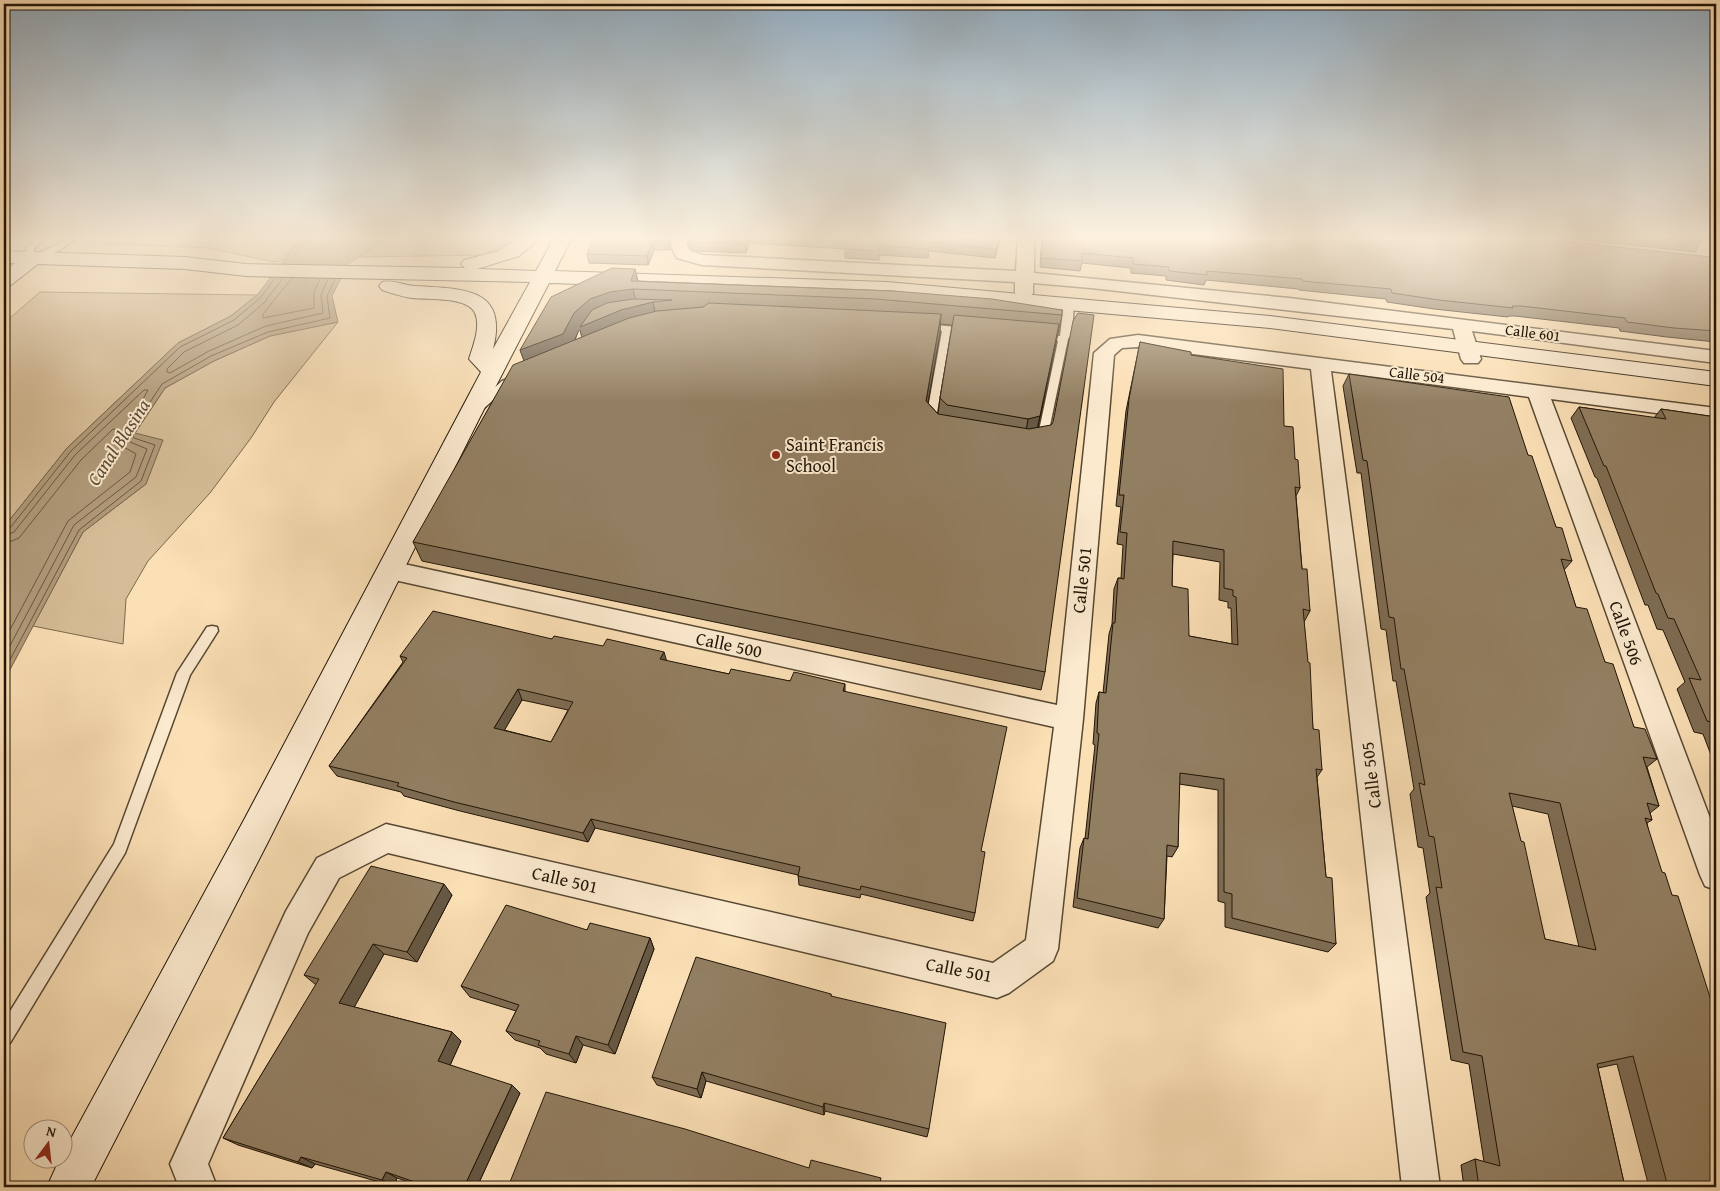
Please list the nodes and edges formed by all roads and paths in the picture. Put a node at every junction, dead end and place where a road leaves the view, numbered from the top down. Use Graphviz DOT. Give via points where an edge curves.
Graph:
graph roads {
  1 [pos="414,292"];
  2 [pos="535,292"];
  3 [pos="723,292"];
  4 [pos="1024,292"];
  5 [pos="1177,292"];
  6 [pos="1023,305"];
  7 [pos="1069,309"];
  8 [pos="1461,324"];
  9 [pos="911,326"];
  10 [pos="947,329"];
  11 [pos="975,332"];
  12 [pos="1024,336"];
  13 [pos="1063,339"];
  14 [pos="1116,343"];
  15 [pos="1469,353"];
  16 [pos="1716,357"];
  17 [pos="1320,363"];
  18 [pos="493,372"];
  19 [pos="523,376"];
  20 [pos="1716,378"];
  21 [pos="1537,390"];
  22 [pos="1716,391"];
  23 [pos="1716,414"];
  24 [pos="468,417"];
  25 [pos="941,429"];
  26 [pos="1034,441"];
  27 [pos="390,570"];
  28 [pos="212,631"];
  29 [pos="1069,719"];
  30 [pos="1716,875"];
  31 [pos="4,1037"];
  32 [pos="68,1187"];
  33 [pos="198,1187"];
  34 [pos="1421,1187"];
  1 -- 18 [label="street" via="463,297 485,312 487,326 480,359"];
  2 -- 18 [label="street"];
  3 -- 6 [label="street"];
  4 -- 6 [label="street"];
  5 -- 8 [label="street, Calle 601"];
  6 -- 7 [label="street"];
  7 -- 13 [label="lane" via="1067,334"];
  7 -- 15 [label="street" via="1268,335"];
  8 -- 15 [label="street"];
  8 -- 16 [label="street, Calle 601"];
  9 -- 10 [label="lane"];
  10 -- 11 [label="lane"];
  10 -- 25 [label="lane" via="931,419"];
  12 -- 13 [label="lane"];
  13 -- 26 [label="lane" via="1043,440"];
  14 -- 17 [label="street, Calle 504" via="1138,342"];
  14 -- 29 [label="street, Calle 501" via="1104,353"];
  15 -- 20 [label="street"];
  15 -- 22 [label="street"];
  17 -- 21 [label="street, Calle 504"];
  17 -- 34 [label="street, Calle 505"];
  18 -- 24 [label="street"];
  19 -- 24 [label="lane" via="506,382"];
  21 -- 23 [label="street, Calle 504"];
  21 -- 30 [label="street, Calle 506"];
  24 -- 27 [label="street"];
  27 -- 29 [label="street, Calle 500"];
  27 -- 32 [label="street"];
  28 -- 31 [label="lane" via="184,674 120,848"];
  29 -- 33 [label="street, Calle 501" via="1041,950 997,981 386,838 328,868 297,922 188,1164"];
}
